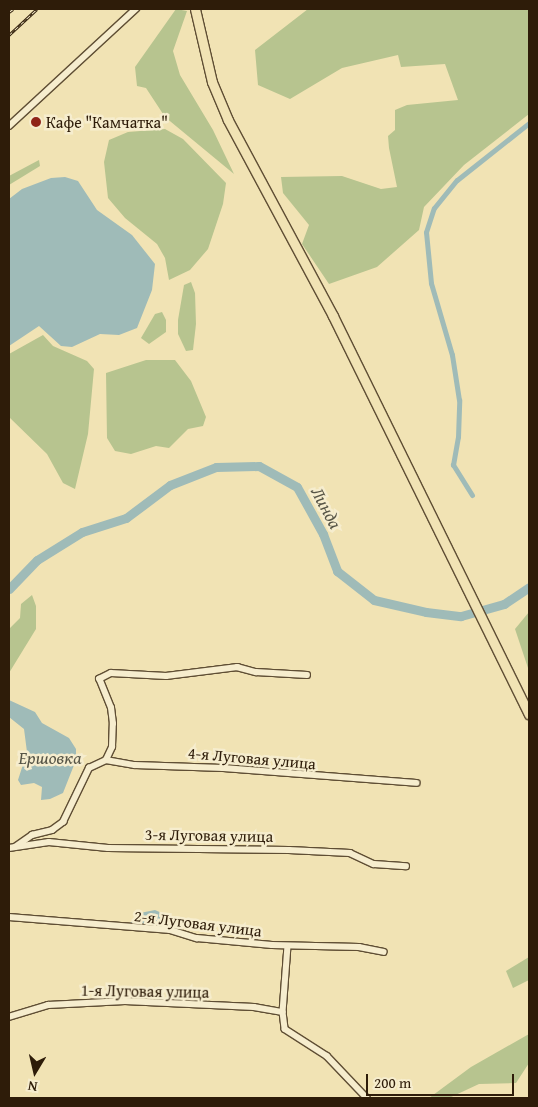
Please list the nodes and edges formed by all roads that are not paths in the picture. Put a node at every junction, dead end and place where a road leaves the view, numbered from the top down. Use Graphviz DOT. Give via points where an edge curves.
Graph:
graph roads {
  1 [pos="136,9"];
  2 [pos="195,9"];
  3 [pos="9,126"];
  4 [pos="307,675"];
  5 [pos="529,714"];
  6 [pos="106,760"];
  7 [pos="416,783"];
  8 [pos="12,847"];
  9 [pos="406,866"];
  10 [pos="9,917"];
  11 [pos="288,946"];
  12 [pos="384,952"];
  13 [pos="283,1012"];
  14 [pos="9,1018"];
  15 [pos="367,1098"];
  1 -- 3 [label="street"];
  2 -- 5 [label="main road" via="212,82 228,120 333,316"];
  4 -- 6 [label="street" via="256,672 237,667 166,676 111,673 99,679 111,708 113,724 112,747"];
  6 -- 7 [label="street, 4-я Луговая улица" via="136,765 223,768"];
  6 -- 8 [label="street" via="89,768 63,822"];
  8 -- 9 [label="street, 3-я Луговая улица" via="50,842 108,848 289,850 350,853 374,864"];
  10 -- 11 [label="street, 2-я Луговая улица" via="170,930 197,938"];
  11 -- 12 [label="street, 2-я Луговая улица" via="359,947"];
  11 -- 13 [label="street"];
  13 -- 14 [label="street, 1-я Луговая улица" via="254,1007 125,1001 48,1005"];
  13 -- 15 [label="street" via="285,1029 327,1056"];
}
